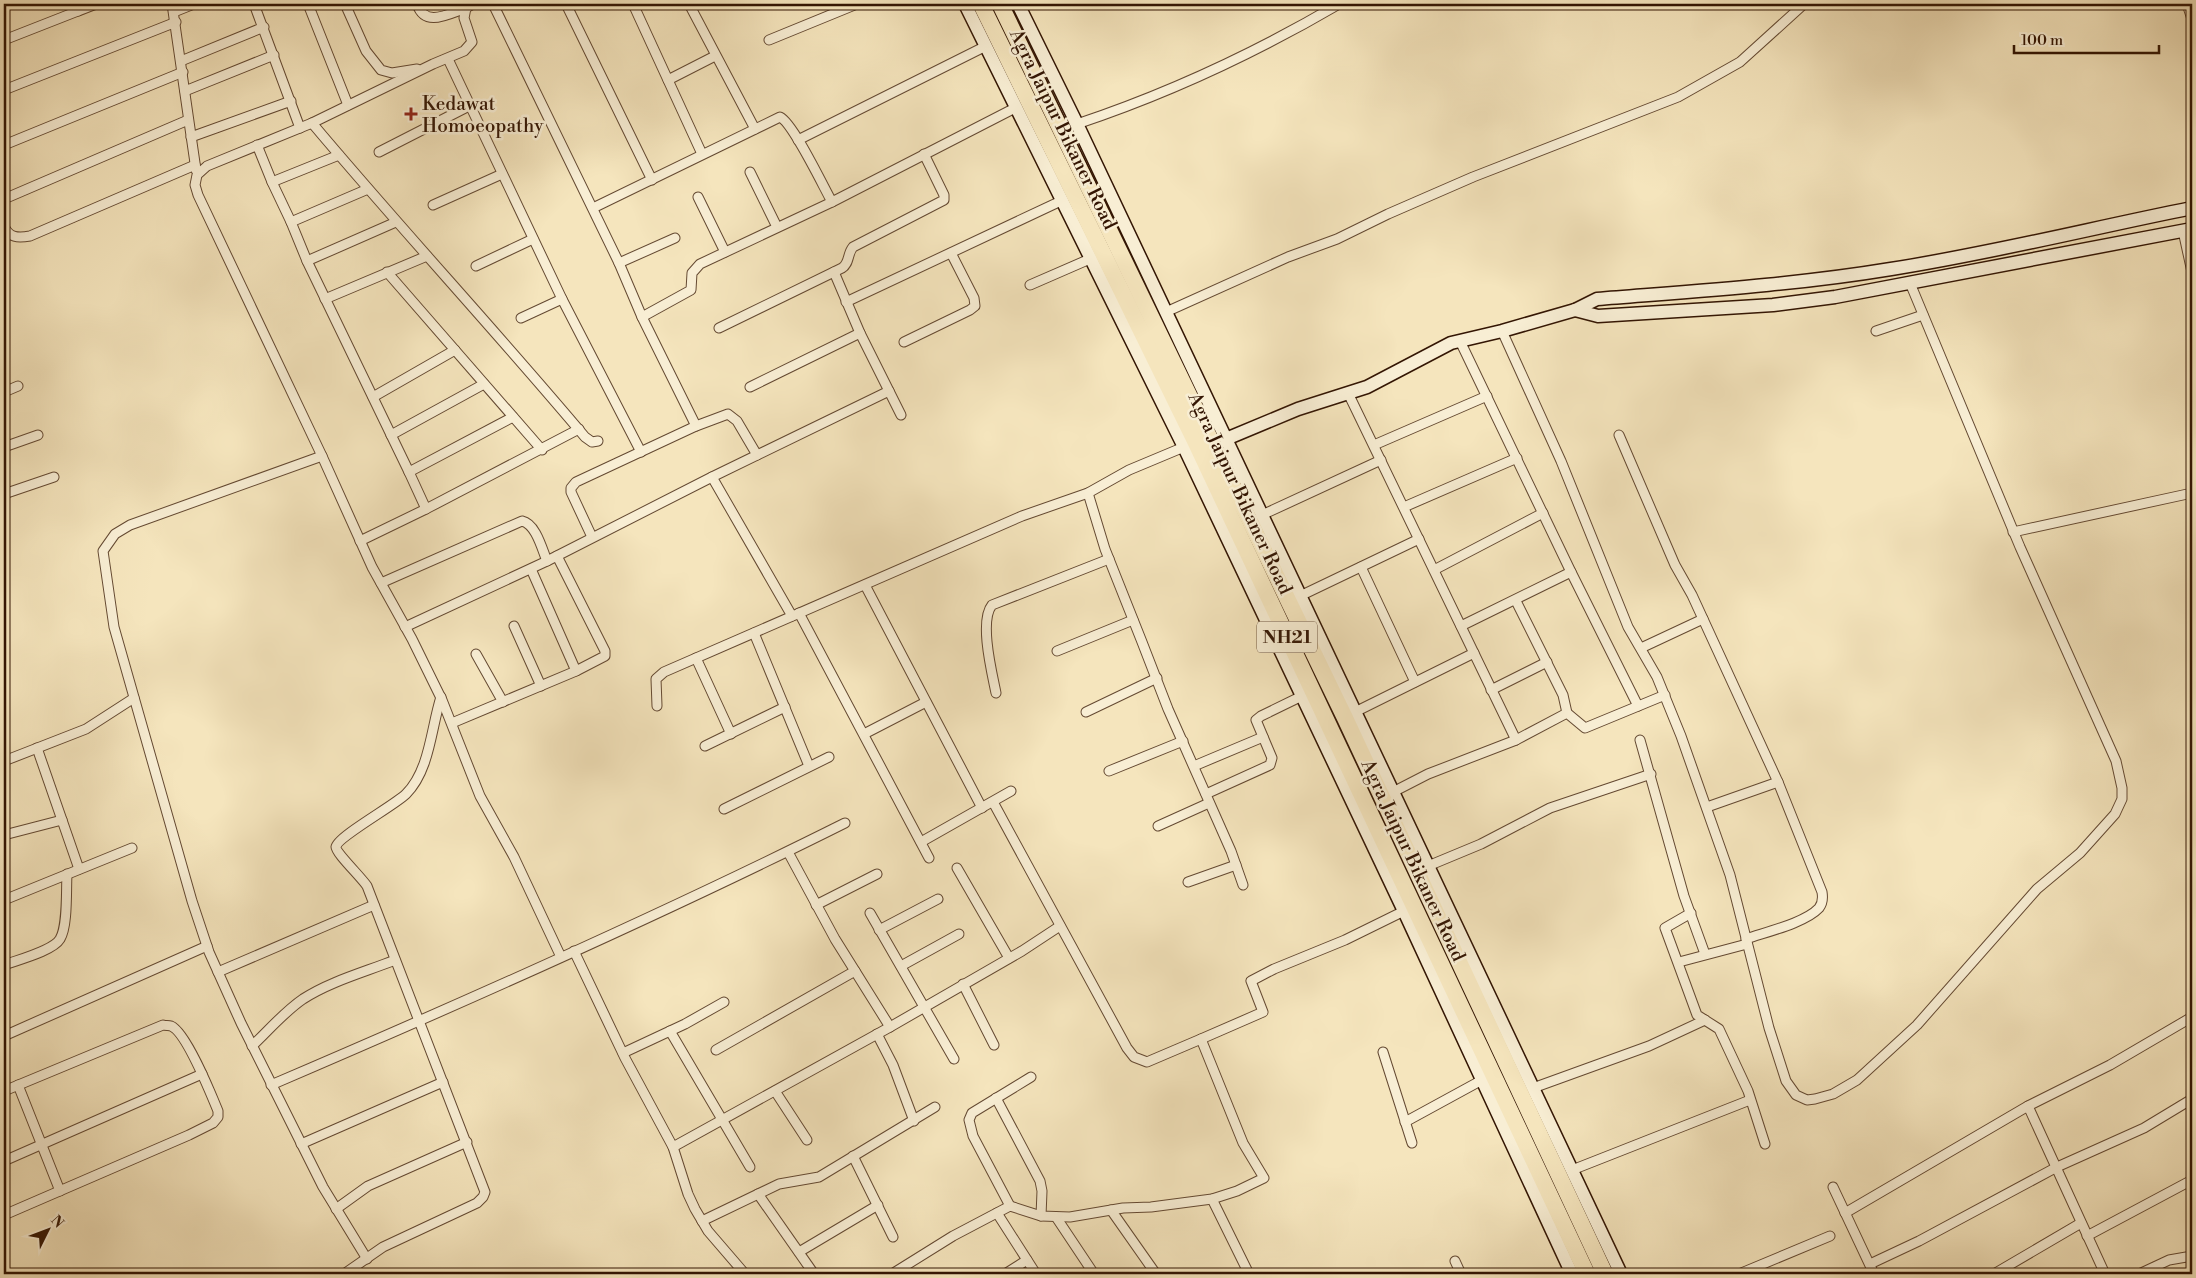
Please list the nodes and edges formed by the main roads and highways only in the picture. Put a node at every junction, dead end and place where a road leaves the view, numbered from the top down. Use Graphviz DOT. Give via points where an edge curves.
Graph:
graph roads {
  1 [pos="981,4"];
  2 [pos="1000,4"];
  3 [pos="1587,1274"];
  4 [pos="1605,1274"];
  1 -- 3 [label="highway, Agra Jaipur Bikaner Road / NH21" via="1196,443"];
  2 -- 4 [label="highway, Agra Jaipur Bikaner Road / NH21" via="1341,709"];
}
